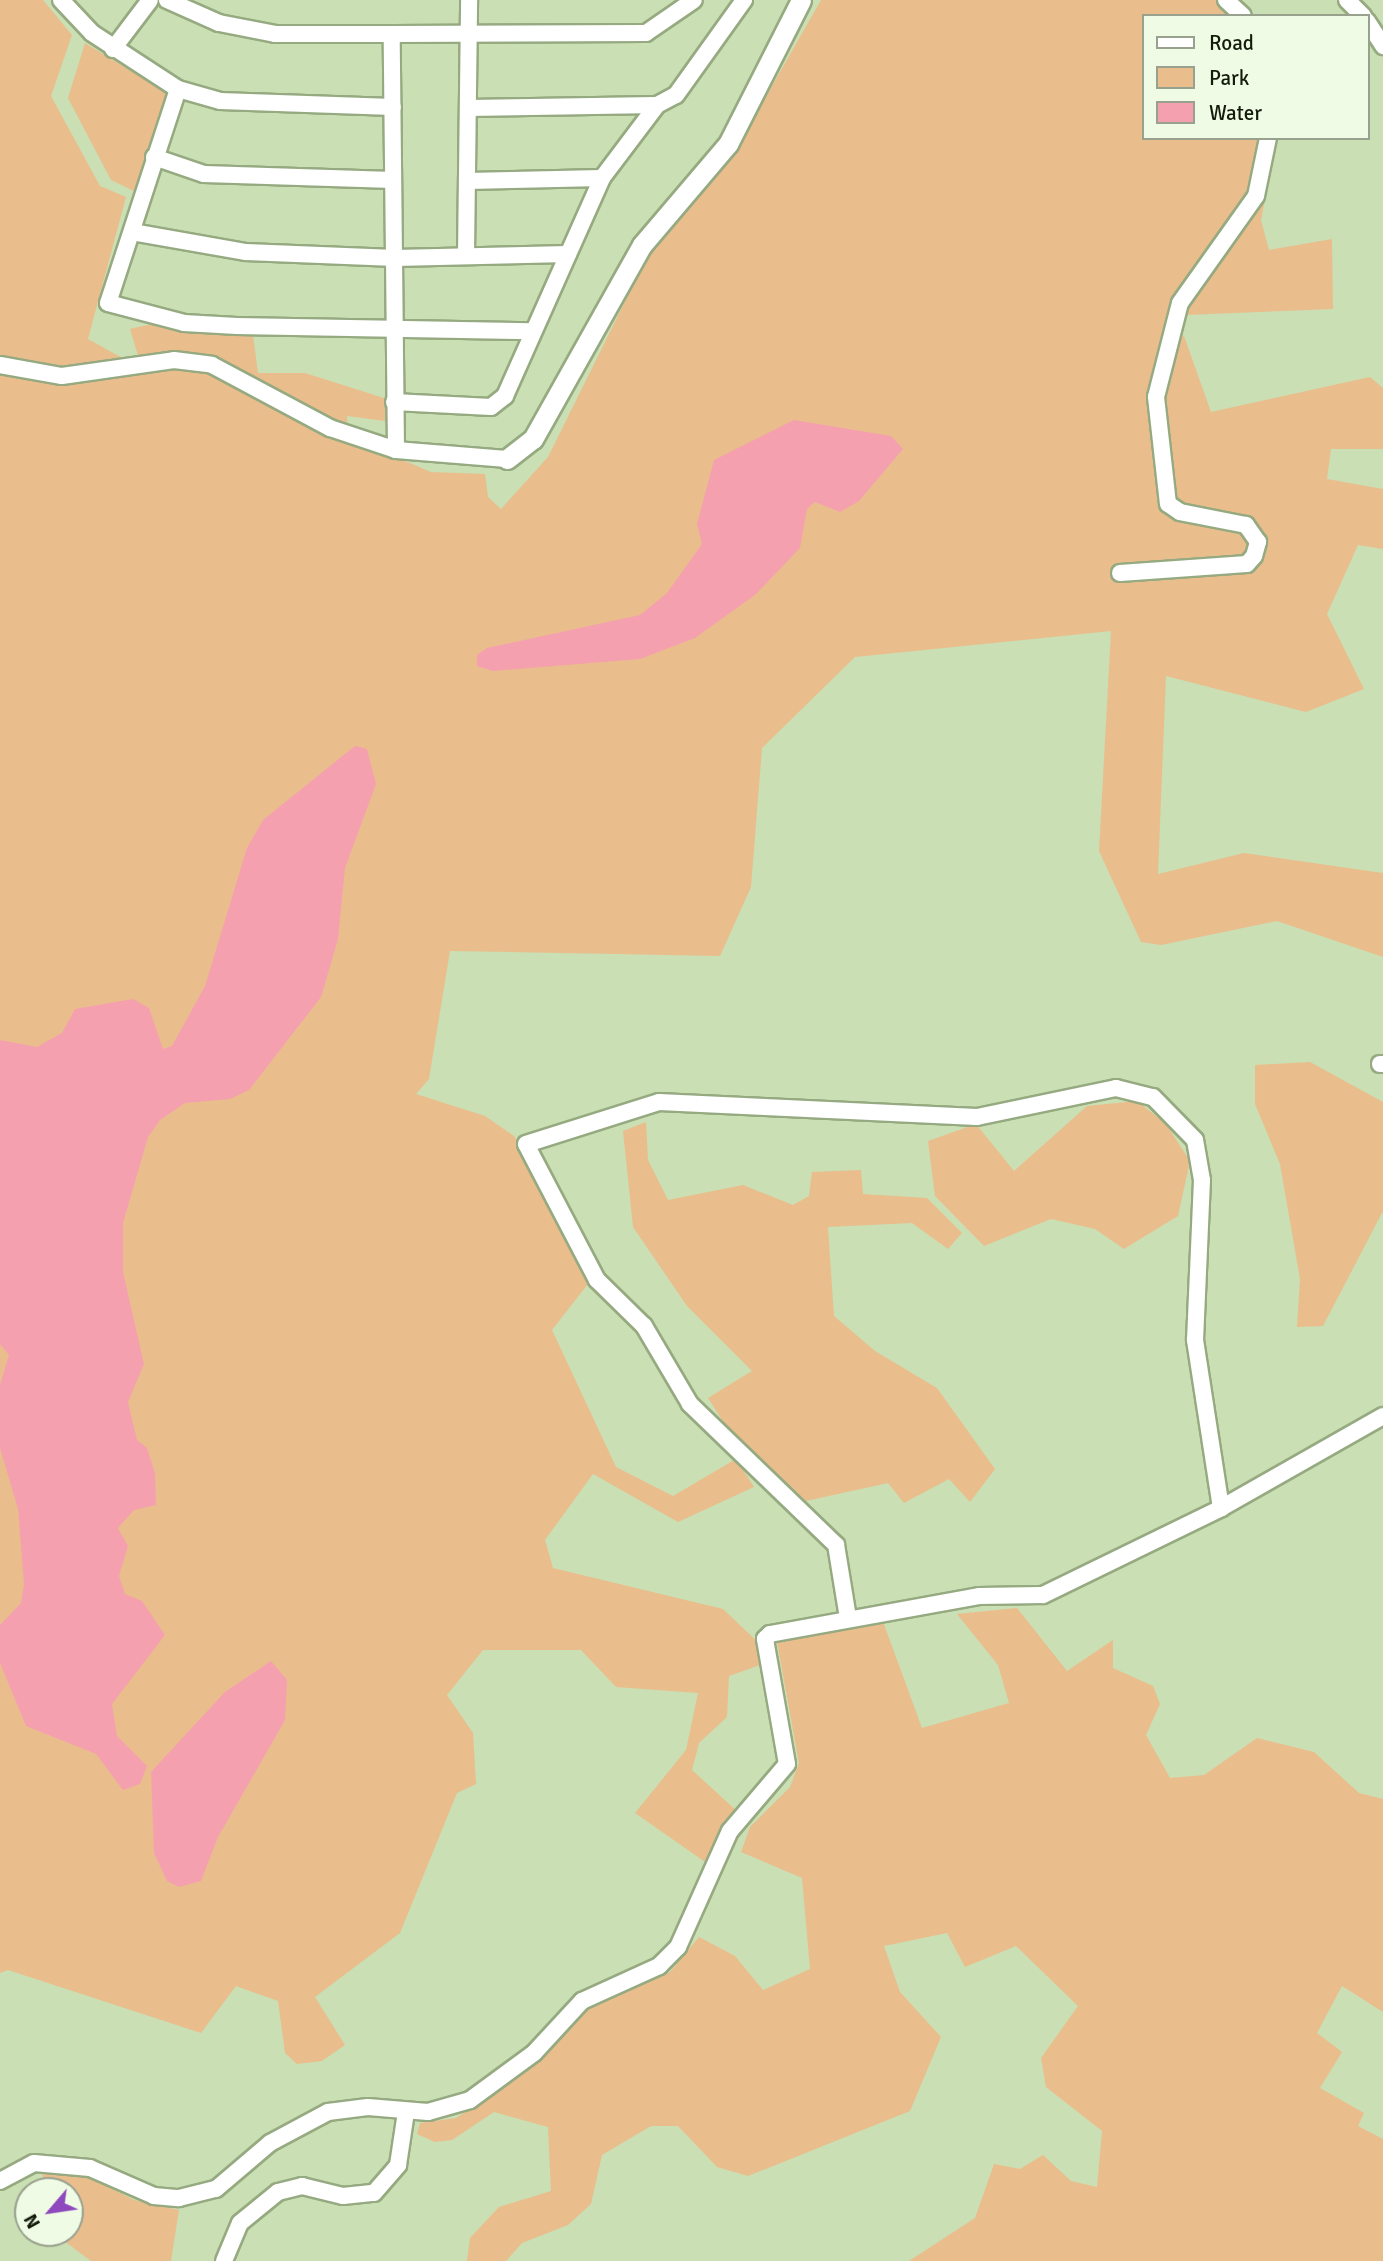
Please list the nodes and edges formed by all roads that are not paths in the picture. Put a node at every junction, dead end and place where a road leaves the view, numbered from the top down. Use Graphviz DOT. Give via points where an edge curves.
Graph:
graph roads {
  1 [pos="61,0"];
  2 [pos="150,0"];
  3 [pos="167,0"];
  4 [pos="468,0"];
  5 [pos="694,0"];
  6 [pos="744,0"];
  7 [pos="801,0"];
  8 [pos="1226,0"];
  9 [pos="1347,0"];
  10 [pos="1241,14"];
  11 [pos="1361,14"];
  12 [pos="1369,24"];
  13 [pos="468,32"];
  14 [pos="392,34"];
  15 [pos="1383,46"];
  16 [pos="113,49"];
  17 [pos="178,89"];
  18 [pos="657,106"];
  19 [pos="393,107"];
  20 [pos="468,108"];
  21 [pos="1268,140"];
  22 [pos="155,156"];
  23 [pos="602,178"];
  24 [pos="393,180"];
  25 [pos="467,181"];
  26 [pos="132,232"];
  27 [pos="568,254"];
  28 [pos="466,255"];
  29 [pos="396,258"];
  30 [pos="395,329"];
  31 [pos="531,331"];
  32 [pos="0,365"];
  33 [pos="394,402"];
  34 [pos="396,450"];
  35 [pos="507,459"];
  36 [pos="1120,573"];
  37 [pos="1383,1416"];
  38 [pos="1221,1508"];
  39 [pos="848,1618"];
  40 [pos="406,2112"];
  41 [pos="0,2181"];
  42 [pos="224,2261"];
  1 -- 16 [label="street"];
  2 -- 16 [label="street"];
  3 -- 14 [label="street" via="219,23 275,34"];
  4 -- 13 [label="street"];
  5 -- 13 [label="street" via="646,33"];
  6 -- 18 [label="street" via="676,95"];
  7 -- 35 [label="street" via="728,144 642,245 533,439"];
  8 -- 10 [label="street"];
  9 -- 11 [label="street"];
  12 -- 15 [label="street"];
  13 -- 14 [label="street"];
  13 -- 20 [label="street"];
  14 -- 19 [label="street"];
  16 -- 17 [label="street"];
  17 -- 19 [label="street" via="220,101"];
  17 -- 22 [label="street"];
  18 -- 20 [label="street"];
  18 -- 23 [label="street"];
  19 -- 24 [label="street"];
  20 -- 25 [label="street"];
  21 -- 36 [label="street" via="1256,196 1180,303 1156,397 1168,504 1180,512 1246,525 1258,542 1254,556 1247,564"];
  22 -- 24 [label="street" via="204,174"];
  22 -- 26 [label="street"];
  23 -- 25 [label="street"];
  23 -- 27 [label="street"];
  24 -- 29 [label="street"];
  25 -- 28 [label="street"];
  26 -- 29 [label="street" via="246,252"];
  26 -- 30 [label="street" via="108,303 184,323"];
  27 -- 28 [label="street"];
  27 -- 31 [label="street"];
  28 -- 29 [label="street"];
  29 -- 30 [label="street"];
  30 -- 31 [label="street"];
  30 -- 33 [label="street"];
  31 -- 33 [label="street" via="505,396 491,407"];
  32 -- 34 [label="street" via="62,376 174,360 212,365 330,428"];
  33 -- 34 [label="street"];
  34 -- 35 [label="street" via="422,457"];
  37 -- 38 [label="street"];
  38 -- 39 [label="street" via="1043,1595 979,1596"];
  38 -- 39 [label="street" via="1195,1340 1202,1180 1195,1140 1153,1097 1116,1088 977,1117 659,1102 526,1144 597,1280 644,1325 690,1404 836,1545"];
  39 -- 40 [label="street" via="765,1639 787,1764 730,1831 678,1947 659,1966 582,2001 534,2053 470,2100 447,2110"];
  40 -- 41 [label="street" via="368,2107 328,2112 270,2143 216,2189 179,2199 153,2196 90,2168 34,2163"];
  40 -- 42 [label="street" via="398,2165 374,2193 343,2196 302,2186 278,2192 240,2223"];
}
